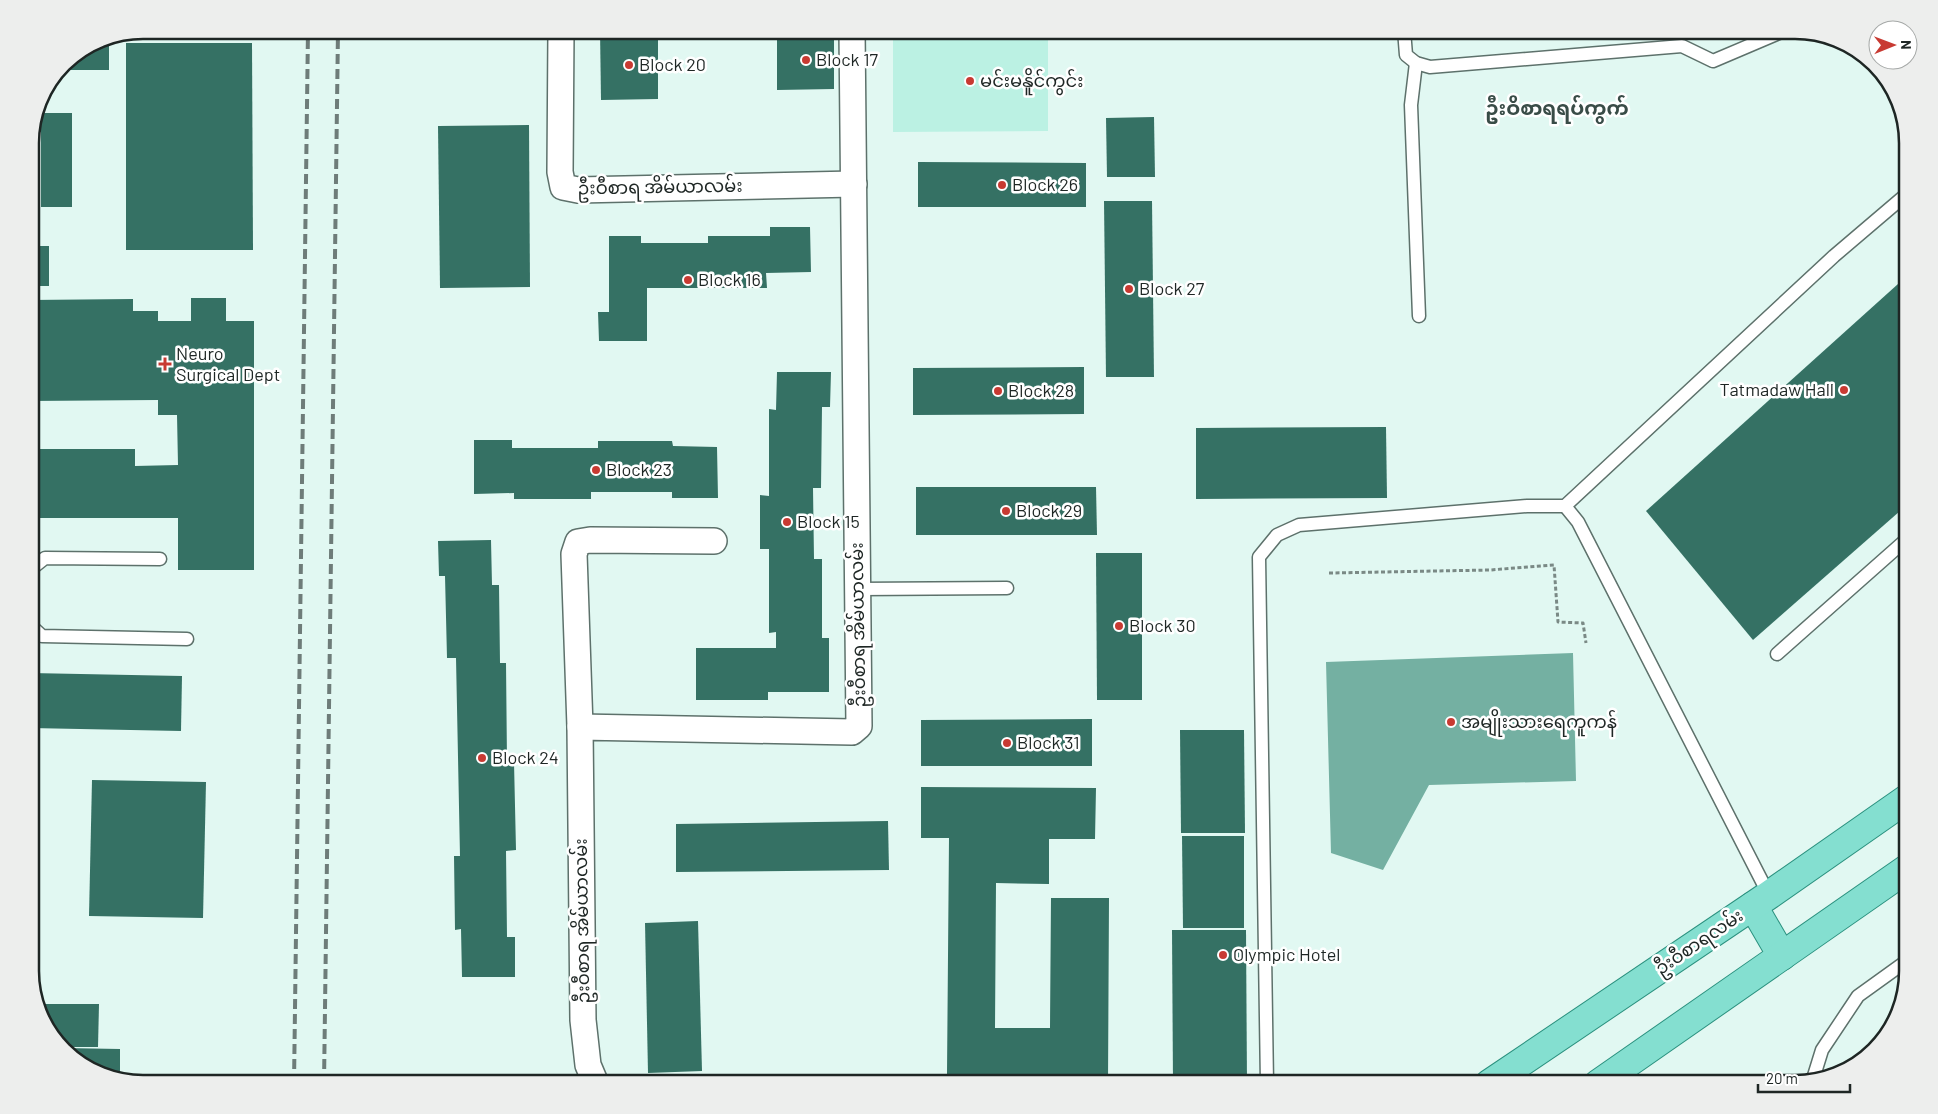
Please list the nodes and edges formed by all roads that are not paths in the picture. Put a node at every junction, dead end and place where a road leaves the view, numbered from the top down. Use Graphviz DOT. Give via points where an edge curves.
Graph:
graph roads {
  1 [pos="561,39"];
  2 [pos="852,39"];
  3 [pos="1405,39"];
  4 [pos="1765,39"];
  5 [pos="1416,62"];
  6 [pos="854,184"];
  7 [pos="1899,201"];
  8 [pos="1419,316"];
  9 [pos="1565,506"];
  10 [pos="714,541"];
  11 [pos="1899,546"];
  12 [pos="160,559"];
  13 [pos="39,562"];
  14 [pos="1006,588"];
  15 [pos="858,589"];
  16 [pos="39,633"];
  17 [pos="187,639"];
  18 [pos="1777,654"];
  19 [pos="580,727"];
  20 [pos="1899,804"];
  21 [pos="1899,874"];
  22 [pos="1761,901"];
  23 [pos="1782,956"];
  24 [pos="1899,966"];
  25 [pos="1815,1073"];
  26 [pos="592,1075"];
  27 [pos="1267,1075"];
  28 [pos="1502,1075"];
  29 [pos="1611,1075"];
  1 -- 6 [label="street, ဦးဝီစာရ အိမ်ယာလမ်း" via="560,172 563,187 578,190"];
  2 -- 6 [label="street, ဦးဝီစာရ အိမ်ယာလမ်း"];
  3 -- 5 [label="lane" via="1406,55"];
  4 -- 5 [label="lane" via="1713,61 1682,46 1430,67"];
  5 -- 8 [label="lane" via="1411,105"];
  6 -- 15 [label="street, ဦးဝီစာရ အိမ်ယာလမ်း"];
  7 -- 9 [label="lane" via="1834,256"];
  9 -- 22 [label="lane" via="1578,522"];
  9 -- 27 [label="lane" via="1527,506 1299,525 1276,535 1259,557"];
  10 -- 19 [label="street, ဦးဝီစာရ အိမ်ယာလမ်း" via="578,542 574,554"];
  11 -- 18 [label="lane"];
  12 -- 13 [label="lane" via="44,558"];
  14 -- 15 [label="lane"];
  15 -- 19 [label="street, ဦးဝီစာရ အိမ်ယာလမ်း" via="859,726 852,732"];
  16 -- 17 [label="lane" via="42,636"];
  19 -- 26 [label="street, ဦးဝီစာရ အိမ်ယာလမ်း" via="583,1020"];
  20 -- 22 [label="main road, ဦးဝီစာရလမ်း"];
  21 -- 23 [label="main road"];
  22 -- 23 [label="main road"];
  22 -- 28 [label="main road, ဦးဝီစာရလမ်း"];
  23 -- 29 [label="main road"];
  24 -- 25 [label="lane" via="1858,996 1822,1050"];
}
